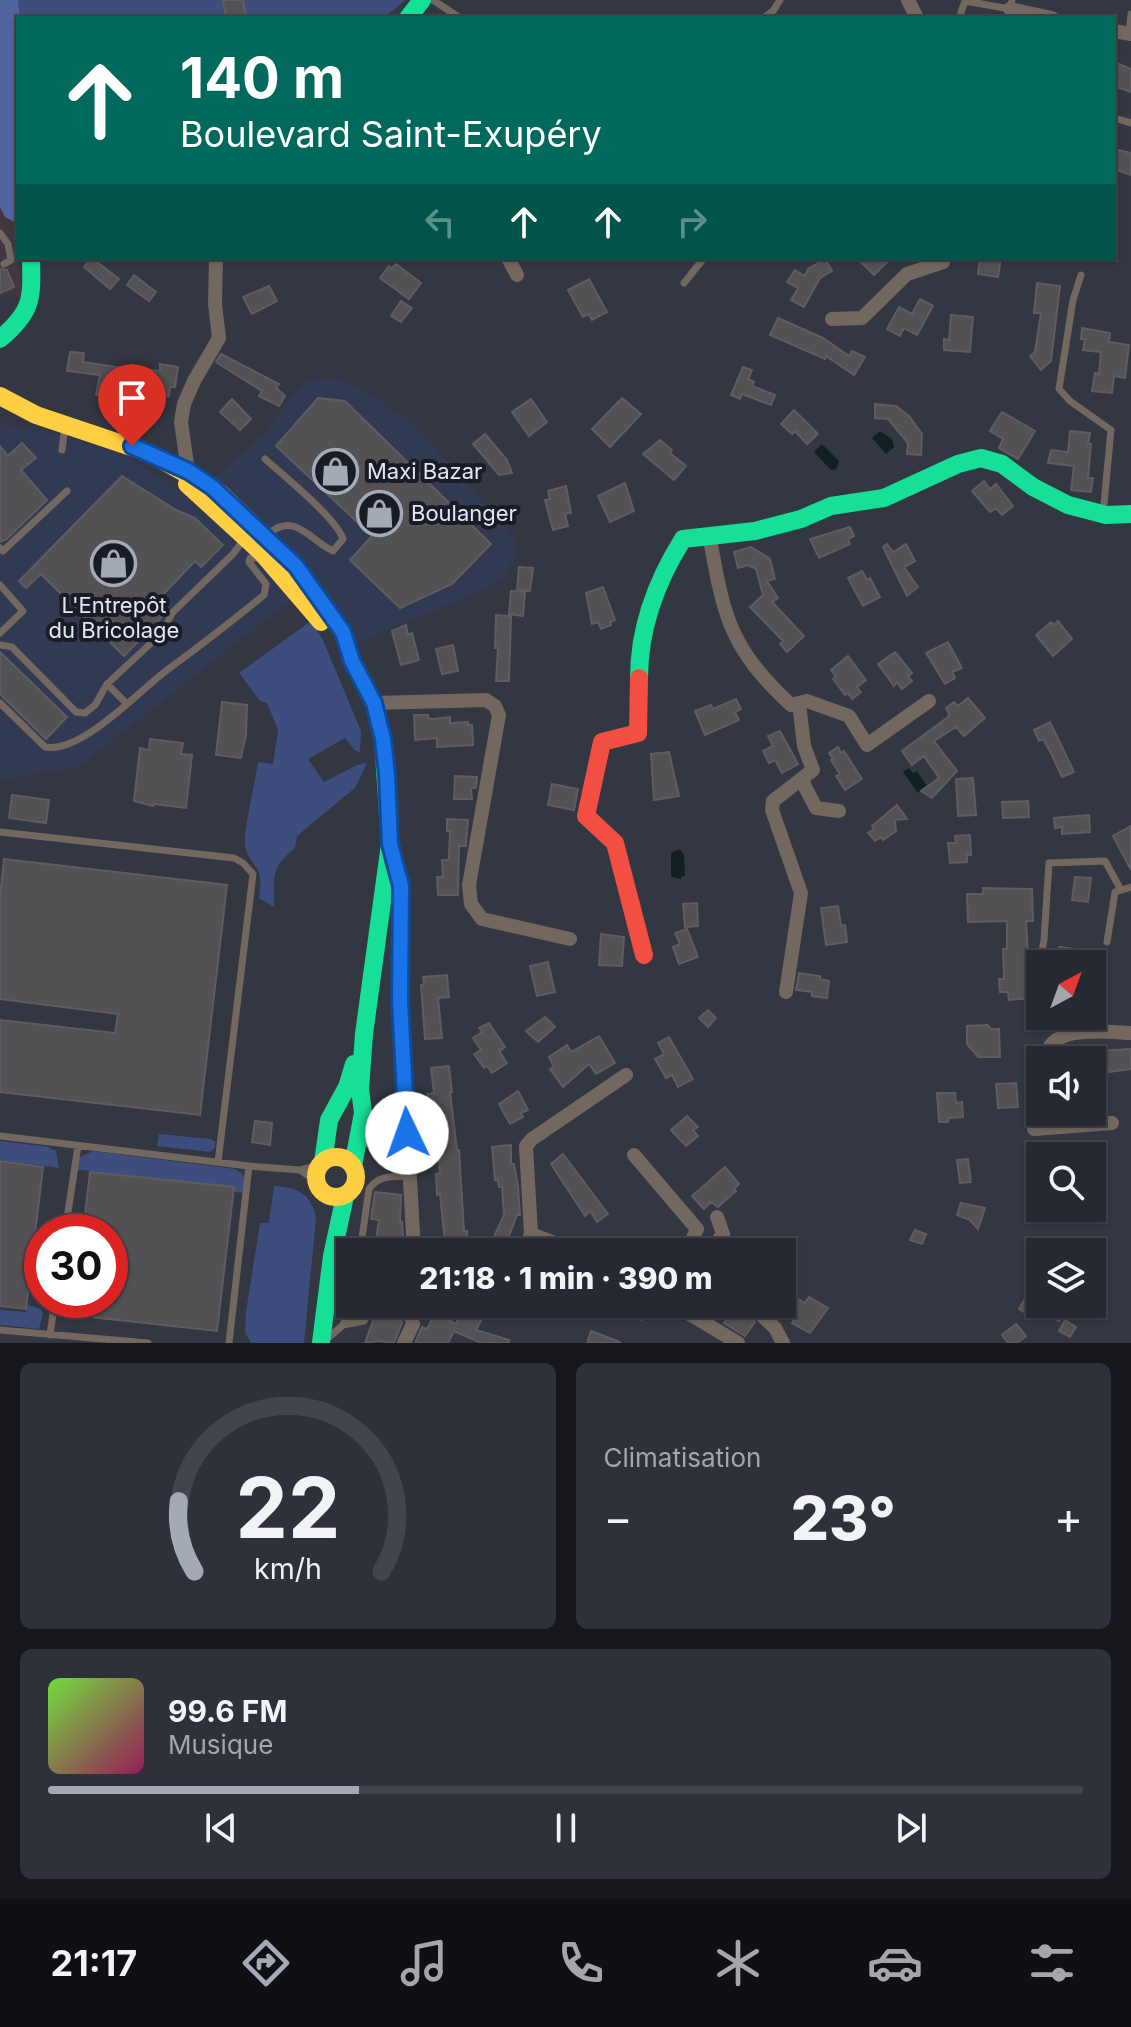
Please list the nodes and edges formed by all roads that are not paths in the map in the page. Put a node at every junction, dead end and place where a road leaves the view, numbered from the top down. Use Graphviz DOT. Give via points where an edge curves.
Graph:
graph roads {
  1 [pos="433,0"];
  2 [pos="780,0"];
  3 [pos="1011,5"];
  4 [pos="1131,14"];
  5 [pos="457,16"];
  6 [pos="766,16"];
  7 [pos="960,16"];
  8 [pos="1046,16"];
  9 [pos="1125,33"];
  10 [pos="0,233"];
  11 [pos="31,260"];
  12 [pos="216,260"];
  13 [pos="509,260"];
  14 [pos="702,260"];
  15 [pos="943,260"];
  16 [pos="4,264"];
  17 [pos="517,275"];
  18 [pos="1081,275"];
  19 [pos="684,283"];
  20 [pos="832,319"];
  21 [pos="9,325"];
  22 [pos="0,339"];
  23 [pos="0,396"];
  24 [pos="0,408"];
  25 [pos="36,415"];
  26 [pos="66,424"];
  27 [pos="132,446"];
  28 [pos="62,450"];
  29 [pos="265,459"];
  30 [pos="188,471"];
  31 [pos="67,491"];
  32 [pos="1131,514"];
  33 [pos="1103,516"];
  34 [pos="238,536"];
  35 [pos="266,536"];
  36 [pos="710,539"];
  37 [pos="0,548"];
  38 [pos="267,558"];
  39 [pos="0,585"];
  40 [pos="0,633"];
  41 [pos="0,645"];
  42 [pos="352,661"];
  43 [pos="107,684"];
  44 [pos="929,701"];
  45 [pos="0,703"];
  46 [pos="126,703"];
  47 [pos="374,703"];
  48 [pos="799,703"];
  49 [pos="801,779"];
  50 [pos="839,811"];
  51 [pos="0,832"];
  52 [pos="390,844"];
  53 [pos="1131,887"];
  54 [pos="1121,890"];
  55 [pos="570,939"];
  56 [pos="1107,942"];
  57 [pos="1042,950"];
  58 [pos="644,955"];
  59 [pos="786,992"];
  60 [pos="1131,1033"];
  61 [pos="364,1034"];
  62 [pos="1052,1046"];
  63 [pos="626,1075"];
  64 [pos="339,1104"];
  65 [pos="363,1113"];
  66 [pos="1106,1123"];
  67 [pos="1112,1123"];
  68 [pos="1041,1126"];
  69 [pos="1034,1129"];
  70 [pos="384,1130"];
  71 [pos="407,1133"];
  72 [pos="0,1136"];
  73 [pos="358,1144"];
  74 [pos="78,1146"];
  75 [pos="634,1155"];
  76 [pos="218,1162"];
  77 [pos="249,1166"];
  78 [pos="353,1166"];
  79 [pos="300,1170"];
  80 [pos="321,1175"];
  81 [pos="410,1176"];
  82 [pos="345,1196"];
  83 [pos="68,1214"];
  84 [pos="717,1217"];
  85 [pos="531,1234"];
  86 [pos="362,1238"];
  87 [pos="414,1238"];
  88 [pos="529,1238"];
  89 [pos="542,1238"];
  90 [pos="693,1238"];
  91 [pos="720,1238"];
  92 [pos="332,1256"];
  93 [pos="52,1318"];
  94 [pos="346,1318"];
  95 [pos="366,1318"];
  96 [pos="411,1318"];
  97 [pos="696,1318"];
  98 [pos="765,1318"];
  99 [pos="343,1325"];
  100 [pos="0,1330"];
  101 [pos="33,1333"];
  102 [pos="50,1335"];
  103 [pos="32,1343"];
  104 [pos="148,1343"];
  105 [pos="229,1343"];
  106 [pos="321,1343"];
  107 [pos="404,1343"];
  108 [pos="738,1343"];
  109 [pos="783,1343"];
  1 -- 5 [label="lane"];
  2 -- 6 [label="lane"];
  3 -- 7 [label="lane" via="965,1"];
  3 -- 8 [label="street"];
  4 -- 9 [label="lane"];
  10 -- 16 [label="lane" via="11,260"];
  11 -- 21 [label="main road" via="30,307"];
  12 -- 30 [label="street" via="219,338 194,381 181,422"];
  13 -- 17 [label="street"];
  14 -- 19 [label="lane"];
  15 -- 20 [label="street" via="907,274 862,318"];
  18 -- 33 [label="lane" via="1059,389 1111,430"];
  21 -- 22 [label="main road"];
  23 -- 25 [label="main road"];
  24 -- 25 [label="main road"];
  25 -- 26 [label="main road"];
  26 -- 27 [label="main road"];
  26 -- 28 [label="lane"];
  27 -- 30 [label="main road"];
  27 -- 34 [label="main road" via="182,480"];
  29 -- 35 [label="lane" via="343,539 333,551 290,525"];
  30 -- 35 [label="main road"];
  31 -- 37 [label="lane" via="3,551"];
  32 -- 33 [label="main road"];
  33 -- 36 [label="main road" via="1036,489 1002,462 986,458 967,460 891,497 830,507 767,529"];
  34 -- 35 [label="main road"];
  34 -- 38 [label="main road"];
  34 -- 43 [label="lane" via="233,554 172,613 163,632"];
  35 -- 42 [label="main road" via="311,584 343,632"];
  36 -- 48 [label="street" via="730,629 763,679 791,705"];
  36 -- 58 [label="main road" via="683,539 670,559 646,621 639,660 638,733 602,742 586,816 615,843"];
  38 -- 42 [label="main road"];
  38 -- 46 [label="lane" via="253,557 249,562 266,584 264,595"];
  39 -- 40 [label="lane" via="23,611"];
  41 -- 43 [label="lane" via="12,647 80,714 90,710"];
  42 -- 47 [label="main road"];
  43 -- 46 [label="lane"];
  44 -- 48 [label="street" via="867,745 849,716"];
  45 -- 46 [label="lane" via="42,746 52,749 83,736"];
  47 -- 52 [label="main road" via="387,774"];
  47 -- 55 [label="street" via="486,700 495,706 499,715 469,885 471,904 482,919"];
  48 -- 49 [label="street" via="813,770"];
  49 -- 50 [label="street" via="816,808"];
  49 -- 59 [label="street" via="773,801 772,810 801,893"];
  51 -- 76 [label="lane" via="234,858 253,874"];
  52 -- 61 [label="main road"];
  52 -- 71 [label="street" via="401,886"];
  53 -- 54 [label="lane"];
  54 -- 56 [label="lane" via="1115,892"];
  54 -- 57 [label="lane" via="1105,861 1049,863"];
  60 -- 62 [label="street" via="1079,1032"];
  61 -- 64 [label="main road"];
  61 -- 65 [label="main road"];
  63 -- 85 [label="street" via="526,1146"];
  64 -- 65 [label="main road"];
  64 -- 80 [label="main road" via="329,1120"];
  65 -- 70 [label="street"];
  65 -- 73 [label="main road"];
  66 -- 67 [label="street"];
  68 -- 69 [label="street"];
  70 -- 71 [label="street"];
  70 -- 73 [label="street"];
  71 -- 81 [label="street"];
  72 -- 74 [label="lane"];
  73 -- 78 [label="main road"];
  74 -- 76 [label="lane"];
  74 -- 83 [label="lane"];
  75 -- 90 [label="street" via="697,1229"];
  76 -- 77 [label="lane"];
  77 -- 79 [label="lane"];
  77 -- 105 [label="lane"];
  78 -- 80 [label="main road" via="336,1157"];
  78 -- 82 [label="main road" via="355,1184"];
  79 -- 80 [label="lane"];
  79 -- 80 [label="lane"];
  80 -- 82 [label="main road" via="335,1198"];
  80 -- 92 [label="main road"];
  81 -- 86 [label="lane" via="374,1182"];
  81 -- 87 [label="street"];
  82 -- 92 [label="main road"];
  84 -- 91 [label="street"];
  85 -- 88 [label="street"];
  85 -- 89 [label="street"];
  92 -- 106 [label="main road"];
  93 -- 102 [label="lane"];
  94 -- 99 [label="lane"];
  95 -- 99 [label="lane"];
  96 -- 107 [label="street"];
  97 -- 108 [label="street"];
  98 -- 109 [label="street"];
  99 -- 106 [label="lane"];
  100 -- 101 [label="lane"];
  101 -- 102 [label="lane"];
  101 -- 103 [label="lane"];
  102 -- 104 [label="lane"];
}
